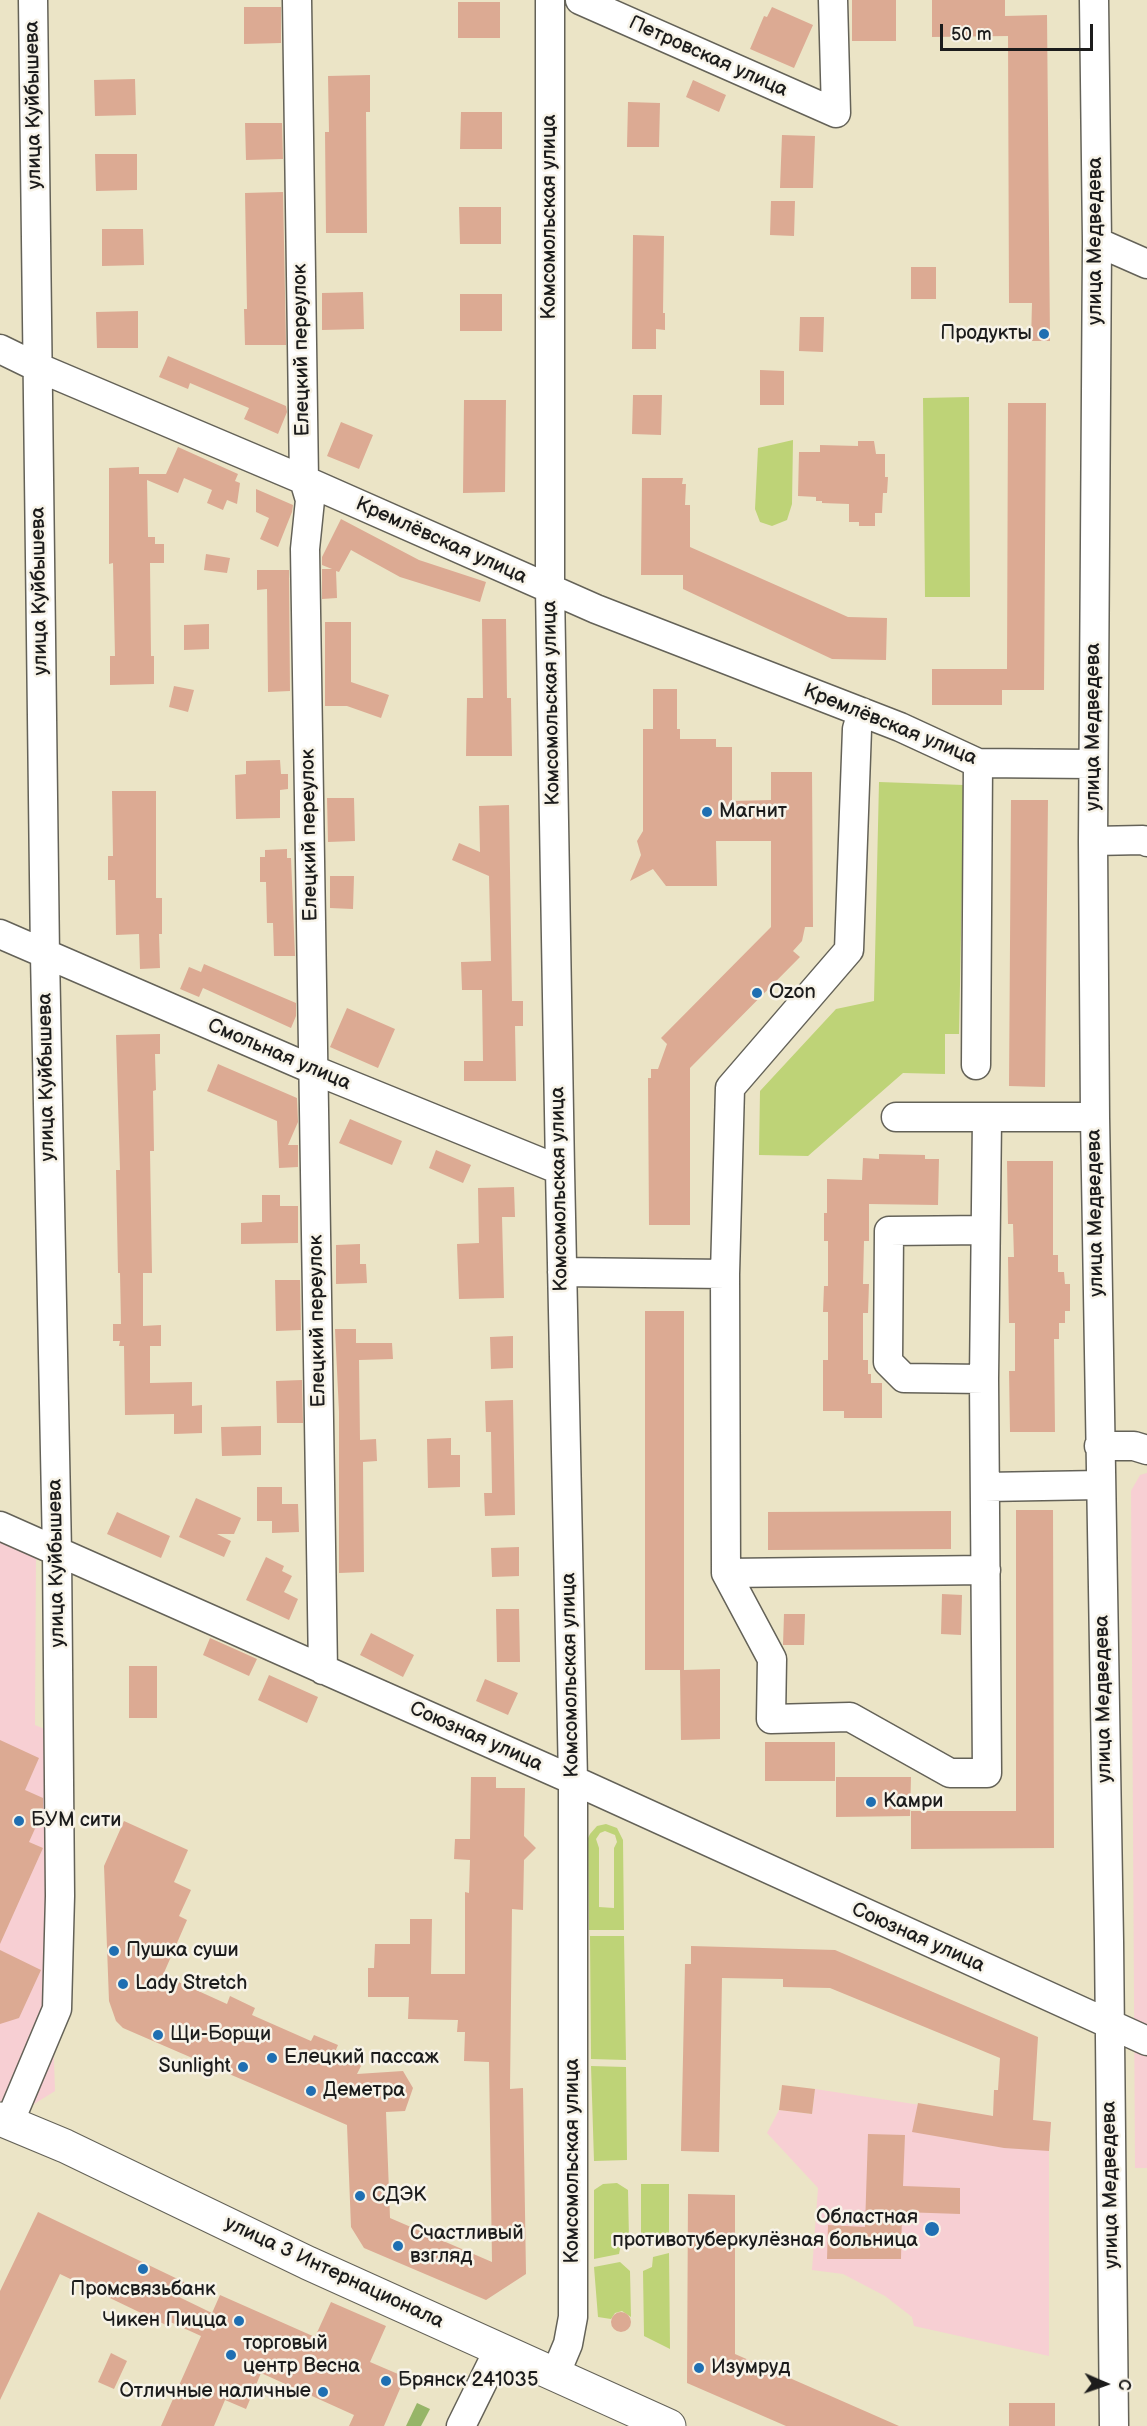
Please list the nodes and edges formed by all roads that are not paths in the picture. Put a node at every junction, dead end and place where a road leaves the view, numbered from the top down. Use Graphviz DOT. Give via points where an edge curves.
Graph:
graph roads {
  1 [pos="33,0"];
  2 [pos="297,0"];
  3 [pos="550,0"];
  4 [pos="580,0"];
  5 [pos="833,0"];
  6 [pos="1094,0"];
  7 [pos="1096,242"];
  8 [pos="1147,264"];
  9 [pos="0,349"];
  10 [pos="37,367"];
  11 [pos="304,480"];
  12 [pos="550,589"];
  13 [pos="862,712"];
  14 [pos="978,764"];
  15 [pos="1093,764"];
  16 [pos="1093,841"];
  17 [pos="1147,842"];
  18 [pos="0,934"];
  19 [pos="45,955"];
  20 [pos="976,1065"];
  21 [pos="314,1070"];
  22 [pos="896,1117"];
  23 [pos="1095,1117"];
  24 [pos="987,1118"];
  25 [pos="560,1170"];
  26 [pos="985,1230"];
  27 [pos="562,1272"];
  28 [pos="725,1274"];
  29 [pos="984,1379"];
  30 [pos="1099,1446"];
  31 [pos="1147,1450"];
  32 [pos="1100,1485"];
  33 [pos="985,1487"];
  34 [pos="0,1526"];
  35 [pos="57,1552"];
  36 [pos="986,1570"];
  37 [pos="726,1573"];
  38 [pos="323,1670"];
  39 [pos="573,1780"];
  40 [pos="1109,2024"];
  41 [pos="1147,2041"];
  42 [pos="3,2128"];
  43 [pos="499,2349"];
  44 [pos="555,2374"];
  45 [pos="461,2426"];
  46 [pos="669,2426"];
  47 [pos="1114,2426"];
  1 -- 10 [label="street, улица Куйбышева"];
  2 -- 11 [label="street, Елецкий переулок"];
  3 -- 12 [label="street, Комсомольская улица"];
  4 -- 5 [label="street, Петровская улица" via="836,113"];
  6 -- 7 [label="street, улица Медведева"];
  7 -- 8 [label="street"];
  7 -- 15 [label="street, улица Медведева"];
  9 -- 10 [label="street, Кремлёвская улица"];
  10 -- 11 [label="street, Кремлёвская улица"];
  10 -- 19 [label="street, улица Куйбышева"];
  11 -- 12 [label="street, Кремлёвская улица"];
  11 -- 21 [label="street, Елецкий переулок" via="310,500 305,549"];
  12 -- 13 [label="street, Кремлёвская улица"];
  12 -- 25 [label="street, Комсомольская улица"];
  13 -- 14 [label="street, Кремлёвская улица"];
  13 -- 28 [label="street" via="857,729 849,950 730,1088"];
  14 -- 15 [label="street, Кремлёвская улица"];
  14 -- 20 [label="street"];
  15 -- 16 [label="street, улица Медведева"];
  16 -- 17 [label="street"];
  16 -- 23 [label="street, улица Медведева"];
  18 -- 19 [label="street, Смольная улица"];
  19 -- 21 [label="street, Смольная улица"];
  19 -- 35 [label="street, улица Куйбышева"];
  21 -- 25 [label="street, Смольная улица"];
  21 -- 38 [label="street, Елецкий переулок"];
  22 -- 24 [label="street"];
  23 -- 24 [label="street"];
  23 -- 30 [label="street, улица Медведева"];
  24 -- 26 [label="street"];
  25 -- 27 [label="street, Комсомольская улица"];
  26 -- 29 [label="street"];
  26 -- 29 [label="street" via="889,1231 888,1362 904,1378"];
  27 -- 28 [label="street"];
  27 -- 39 [label="street, Комсомольская улица"];
  28 -- 37 [label="street"];
  29 -- 33 [label="street"];
  30 -- 31 [label="street"];
  30 -- 32 [label="street, улица Медведева"];
  32 -- 33 [label="street"];
  32 -- 40 [label="street, улица Медведева"];
  33 -- 36 [label="street"];
  34 -- 35 [label="street, Союзная улица"];
  35 -- 38 [label="street, Союзная улица"];
  35 -- 42 [label="street, улица Куйбышева" via="57,2009"];
  36 -- 37 [label="street"];
  36 -- 37 [label="street" via="987,1773 950,1773 850,1717 771,1719 772,1659"];
  38 -- 39 [label="street, Союзная улица"];
  39 -- 40 [label="street, Союзная улица"];
  39 -- 44 [label="street, Комсомольская улица" via="573,2316 568,2344"];
  40 -- 41 [label="street, Союзная улица"];
  40 -- 47 [label="street, улица Медведева"];
  42 -- 43 [label="main road, улица 3 Интернационала" via="65,2146"];
  43 -- 44 [label="main road, улица 3 Интернационала"];
  43 -- 45 [label="street"];
  44 -- 46 [label="main road, улица 3 Интернационала"];
}
